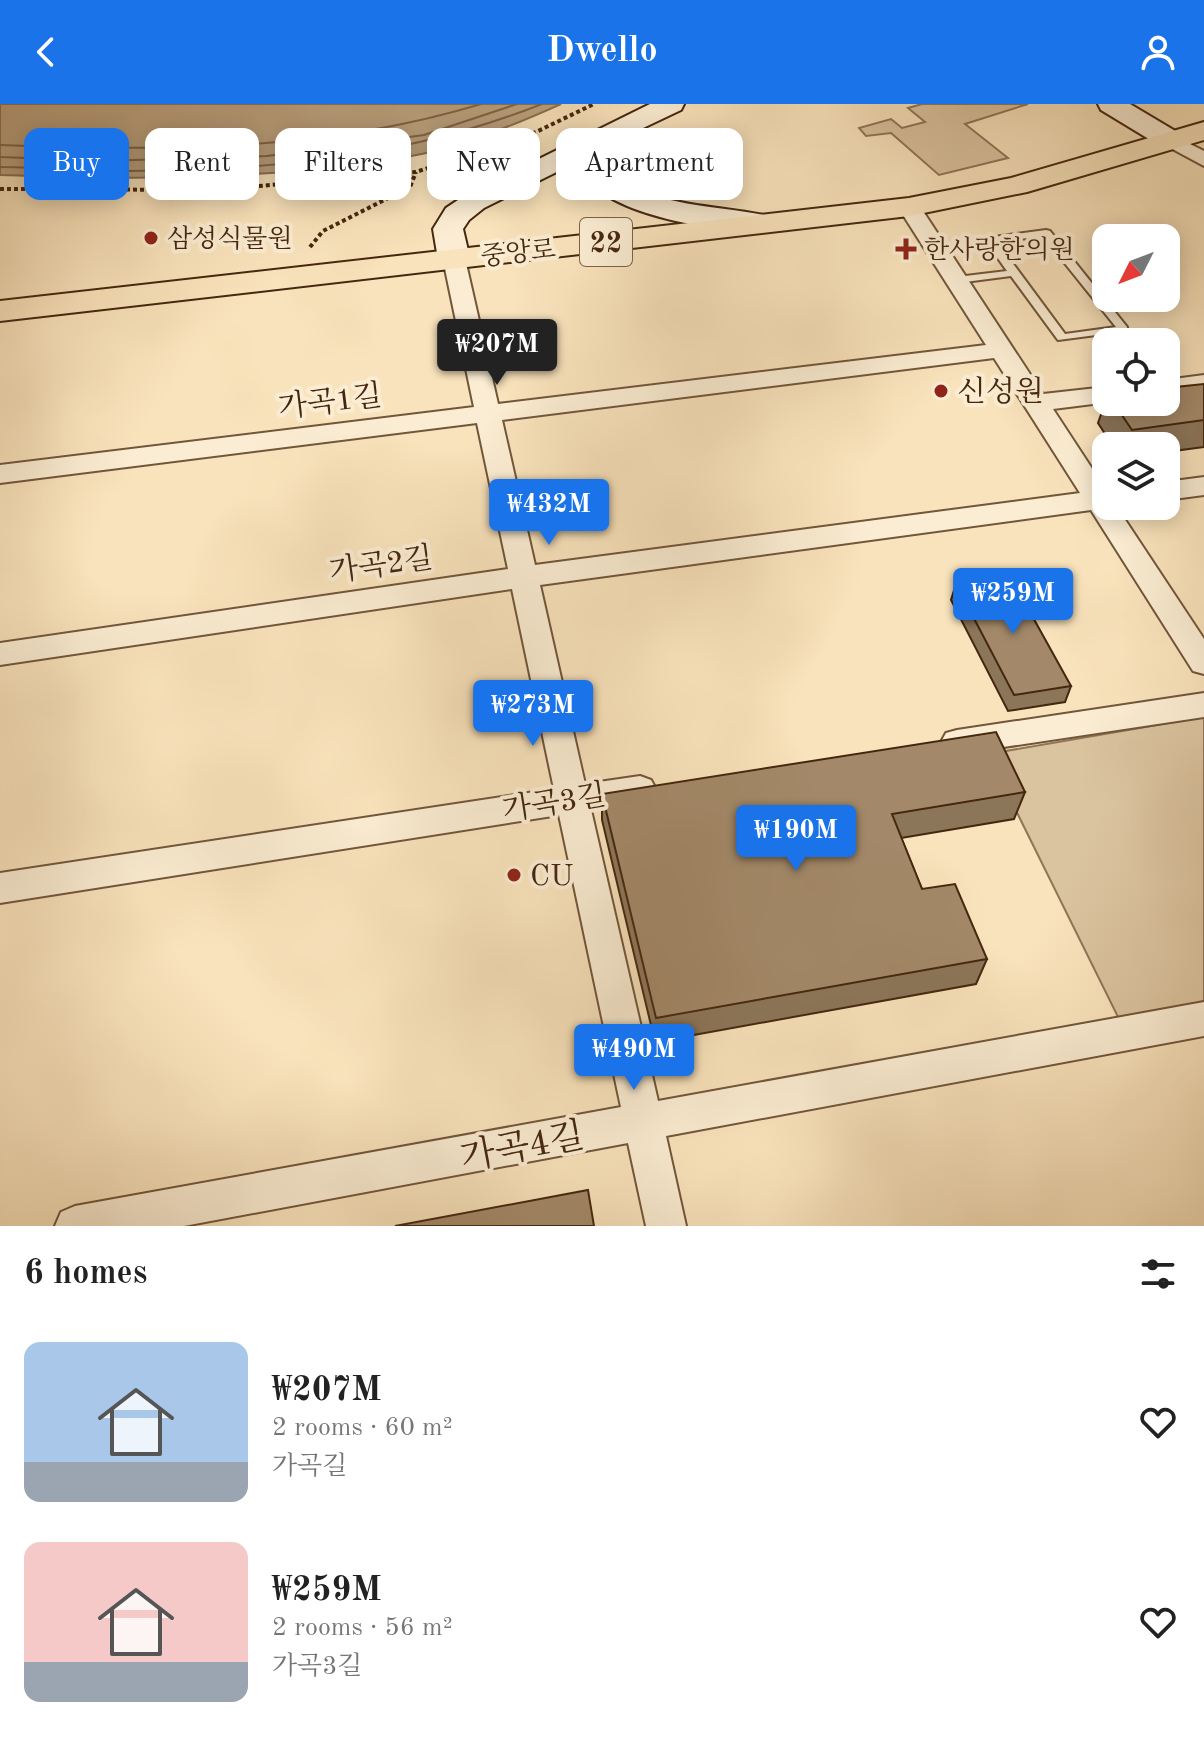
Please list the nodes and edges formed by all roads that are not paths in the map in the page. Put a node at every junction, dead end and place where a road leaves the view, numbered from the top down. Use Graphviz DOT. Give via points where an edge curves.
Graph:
graph roads {
  1 [pos="671,104"];
  2 [pos="1111,104"];
  3 [pos="631,125"];
  4 [pos="1204,131"];
  5 [pos="1172,141"];
  6 [pos="1204,160"];
  7 [pos="909,207"];
  8 [pos="766,224"];
  9 [pos="454,259"];
  10 [pos="1014,273"];
  11 [pos="957,280"];
  12 [pos="0,311"];
  13 [pos="1001,350"];
  14 [pos="1204,383"];
  15 [pos="1180,386"];
  16 [pos="1092,397"];
  17 [pos="1036,403"];
  18 [pos="488,413"];
  19 [pos="0,474"];
  20 [pos="1092,484"];
  21 [pos="1204,486"];
  22 [pos="1180,489"];
  23 [pos="1092,500"];
  24 [pos="1115,520"];
  25 [pos="524,577"];
  26 [pos="0,654"];
  27 [pos="1204,663"];
  28 [pos="1204,705"];
  29 [pos="920,747"];
  30 [pos="667,785"];
  31 [pos="573,798"];
  32 [pos="0,888"];
  33 [pos="1204,1019"];
  34 [pos="644,1123"];
  35 [pos="75,1226"];
  36 [pos="666,1226"];
  1 -- 3 [label="main road"];
  2 -- 5 [label="main road"];
  3 -- 8 [label="main road" via="600,160 601,179 615,191 640,201"];
  3 -- 9 [label="main road" via="502,186 457,214 448,229"];
  4 -- 5 [label="main road, 중앙로 / 22"];
  5 -- 6 [label="street"];
  5 -- 7 [label="main road, 중앙로 / 22" via="1016,186"];
  7 -- 8 [label="main road, 중앙로 / 22"];
  7 -- 11 [label="street"];
  8 -- 9 [label="main road, 중앙로 / 22"];
  9 -- 12 [label="main road, 중앙로 / 22"];
  9 -- 18 [label="street"];
  10 -- 10 [label="lane" via="1062,338 1123,329 1046,233 990,240"];
  10 -- 11 [label="lane"];
  11 -- 13 [label="street"];
  13 -- 17 [label="street"];
  13 -- 18 [label="street, 가곡1길"];
  14 -- 15 [label="street"];
  16 -- 17 [label="street"];
  17 -- 20 [label="street"];
  18 -- 19 [label="street, 가곡1길"];
  18 -- 25 [label="street"];
  21 -- 22 [label="street"];
  23 -- 25 [label="street, 가곡2길"];
  24 -- 27 [label="street"];
  25 -- 26 [label="street, 가곡2길"];
  25 -- 31 [label="street"];
  28 -- 29 [label="street"];
  30 -- 31 [label="street, 가곡3길"];
  31 -- 32 [label="street, 가곡3길"];
  31 -- 34 [label="street"];
  33 -- 34 [label="street, 가곡4길"];
  34 -- 35 [label="street, 가곡4길"];
  34 -- 36 [label="street"];
}
